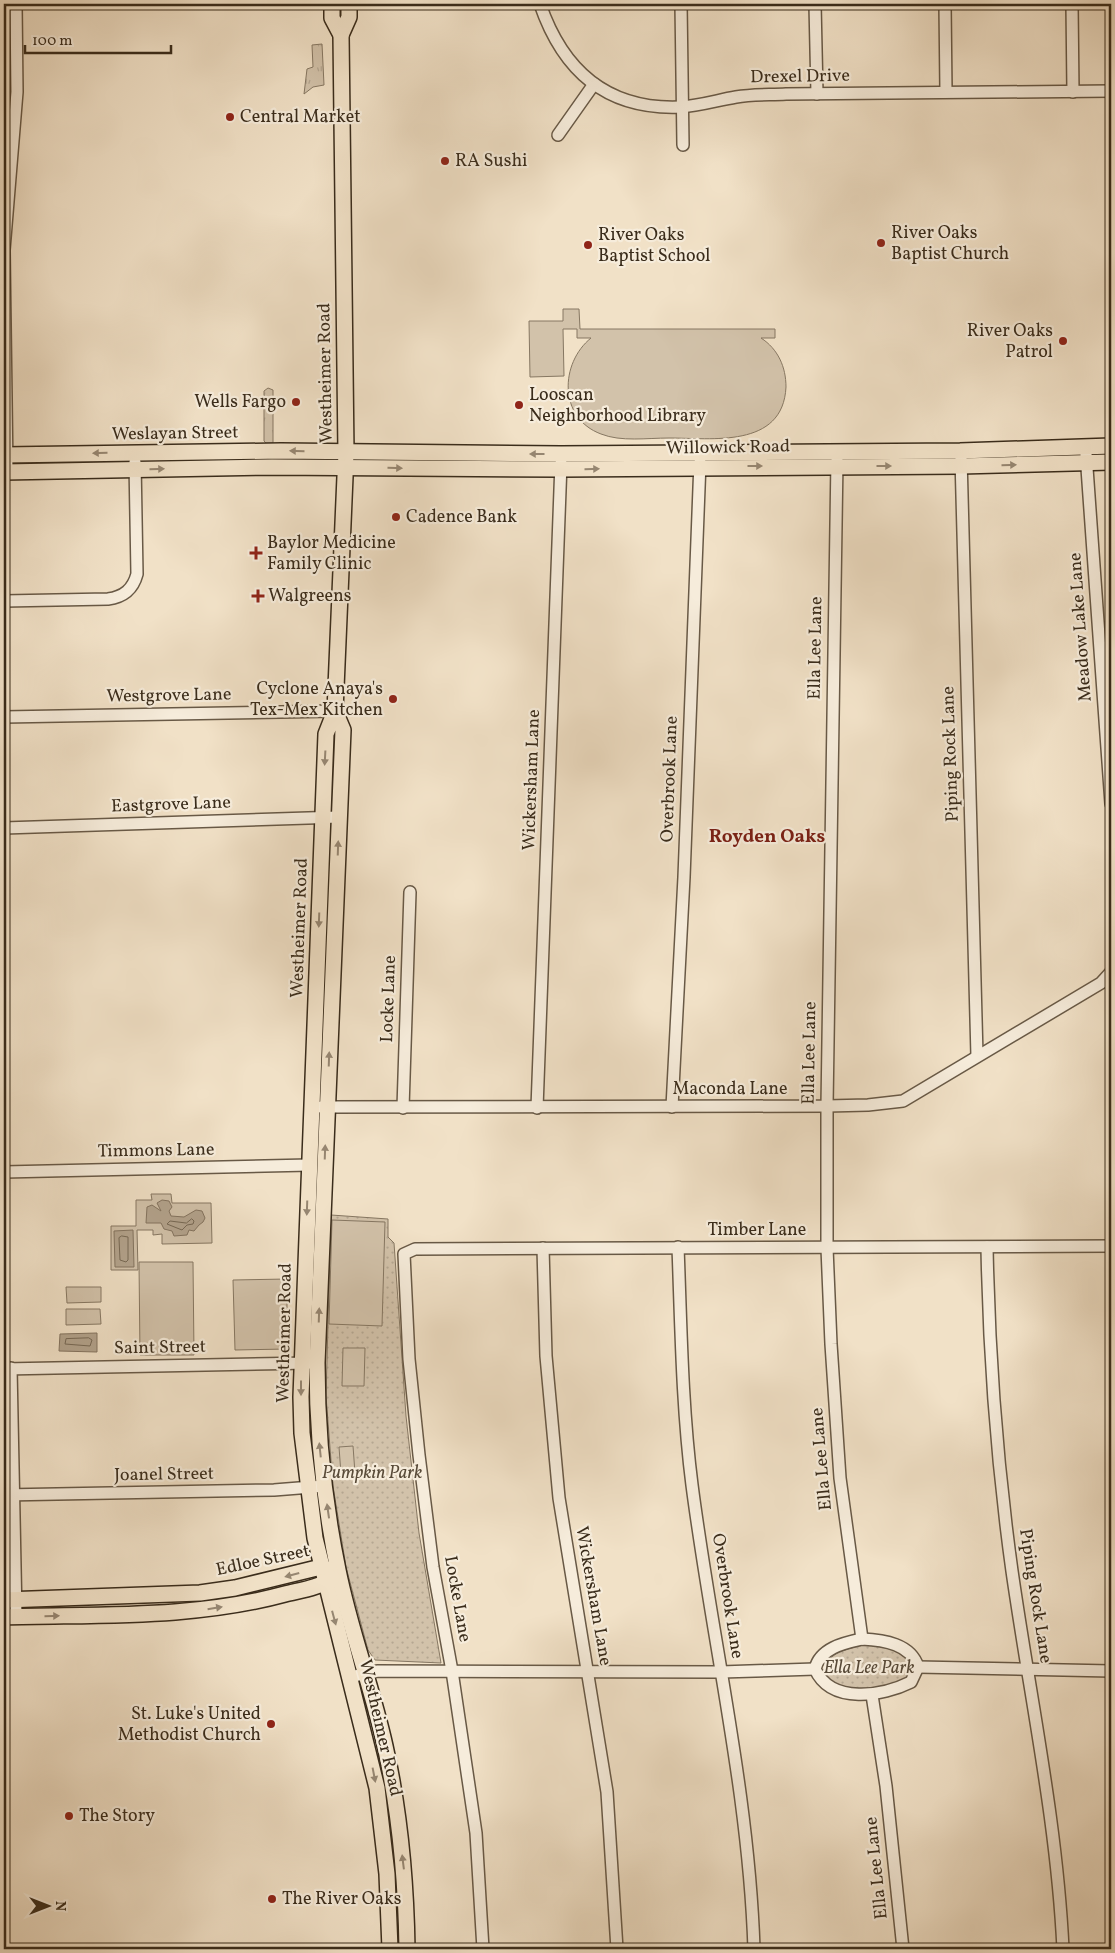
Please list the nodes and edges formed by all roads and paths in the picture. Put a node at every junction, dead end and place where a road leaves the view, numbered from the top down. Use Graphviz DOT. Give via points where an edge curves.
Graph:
graph roads {
  1 [pos="16,4"];
  2 [pos="332,4"];
  3 [pos="349,4"];
  4 [pos="540,4"];
  5 [pos="681,4"];
  6 [pos="815,4"];
  7 [pos="945,4"];
  8 [pos="1072,4"];
  9 [pos="341,35"];
  10 [pos="594,84"];
  11 [pos="1111,91"];
  12 [pos="946,92"];
  13 [pos="1074,92"];
  14 [pos="817,94"];
  15 [pos="683,107"];
  16 [pos="558,135"];
  17 [pos="684,145"];
  18 [pos="4,251"];
  19 [pos="1111,446"];
  20 [pos="1086,447"];
  21 [pos="822,450"];
  22 [pos="700,451"];
  23 [pos="838,451"];
  24 [pos="134,453"];
  25 [pos="5,455"];
  26 [pos="961,458"];
  27 [pos="346,460"];
  28 [pos="561,462"];
  29 [pos="1087,462"];
  30 [pos="1111,462"];
  31 [pos="836,466"];
  32 [pos="700,467"];
  33 [pos="135,469"];
  34 [pos="5,472"];
  35 [pos="4,601"];
  36 [pos="335,711"];
  37 [pos="4,717"];
  38 [pos="1111,804"];
  39 [pos="339,817"];
  40 [pos="323,818"];
  41 [pos="4,828"];
  42 [pos="410,892"];
  43 [pos="1111,972"];
  44 [pos="977,1056"];
  45 [pos="827,1106"];
  46 [pos="311,1107"];
  47 [pos="672,1107"];
  48 [pos="327,1108"];
  49 [pos="403,1108"];
  50 [pos="537,1108"];
  51 [pos="309,1165"];
  52 [pos="4,1172"];
  53 [pos="324,1196"];
  54 [pos="987,1246"];
  55 [pos="1111,1246"];
  56 [pos="678,1247"];
  57 [pos="543,1248"];
  58 [pos="828,1248"];
  59 [pos="404,1254"];
  60 [pos="305,1260"];
  61 [pos="321,1262"];
  62 [pos="301,1363"];
  63 [pos="317,1364"];
  64 [pos="8,1369"];
  65 [pos="324,1486"];
  66 [pos="308,1488"];
  67 [pos="9,1495"];
  68 [pos="321,1567"];
  69 [pos="338,1573"];
  70 [pos="325,1584"];
  71 [pos="127,1597"];
  72 [pos="10,1600"];
  73 [pos="127,1615"];
  74 [pos="10,1616"];
  75 [pos="862,1639"];
  76 [pos="918,1667"];
  77 [pos="815,1669"];
  78 [pos="1028,1670"];
  79 [pos="1111,1670"];
  80 [pos="452,1671"];
  81 [pos="589,1671"];
  82 [pos="721,1672"];
  83 [pos="366,1673"];
  84 [pos="350,1677"];
  85 [pos="872,1695"];
  86 [pos="384,1837"];
  87 [pos="400,1837"];
  88 [pos="390,1949"];
  89 [pos="407,1949"];
  90 [pos="482,1949"];
  91 [pos="617,1949"];
  92 [pos="754,1949"];
  93 [pos="903,1949"];
  94 [pos="1063,1949"];
  1 -- 18 [label="street" via="17,92"];
  2 -- 9 [label="main road, Westheimer Road" via="332,18"];
  3 -- 9 [label="main road, Westheimer Road" via="349,17"];
  4 -- 10 [label="street, Drexel Drive" via="558,46"];
  5 -- 15 [label="street"];
  6 -- 14 [label="street"];
  7 -- 12 [label="street"];
  8 -- 13 [label="street"];
  9 -- 27 [label="main road, Westheimer Road"];
  10 -- 15 [label="street, Drexel Drive" via="610,95 643,105"];
  10 -- 16 [label="street"];
  11 -- 13 [label="street, Drexel Drive"];
  12 -- 13 [label="street, Drexel Drive"];
  12 -- 14 [label="street, Drexel Drive"];
  14 -- 15 [label="street, Drexel Drive" via="739,96"];
  15 -- 17 [label="street"];
  18 -- 25 [label="street"];
  19 -- 20 [label="main road, Willowick Road"];
  20 -- 26 [label="main road, Willowick Road"];
  20 -- 29 [label="street, Meadow Lake Lane"];
  21 -- 22 [label="main road, Willowick Road"];
  21 -- 23 [label="main road, Willowick Road"];
  21 -- 31 [label="street"];
  22 -- 28 [label="main road, Willowick Road"];
  22 -- 32 [label="street, Overbrook Lane"];
  23 -- 26 [label="main road, Willowick Road"];
  23 -- 31 [label="street, Ella Lee Lane"];
  24 -- 25 [label="main road, Weslayan Street, one-way"];
  27 -- 24 [label="main road, Weslayan Street, one-way"];
  24 -- 33 [label="street"];
  25 -- 34 [label="street"];
  26 -- 29 [label="main road, Willowick Road, one-way"];
  31 -- 26 [label="main road, Willowick Road, one-way"];
  26 -- 44 [label="street, Piping Rock Lane"];
  27 -- 28 [label="main road, Willowick Road"];
  33 -- 27 [label="main road, Weslayan Street, one-way"];
  27 -- 36 [label="main road, Westheimer Road"];
  28 -- 32 [label="main road, Willowick Road, one-way"];
  28 -- 50 [label="street, Wickersham Lane"];
  29 -- 30 [label="main road, Willowick Road"];
  29 -- 38 [label="street, Meadow Lake Lane"];
  32 -- 31 [label="main road, Willowick Road, one-way"];
  31 -- 45 [label="street, Ella Lee Lane"];
  32 -- 47 [label="street, Overbrook Lane"];
  33 -- 34 [label="main road, Weslayan Street"];
  33 -- 35 [label="street" via="137,574 129,590 117,598 108,599"];
  36 -- 37 [label="street, Westgrove Lane"];
  36 -- 39 [label="main road, Westheimer Road" via="342,730"];
  36 -- 40 [label="main road, Westheimer Road, one-way" via="326,734"];
  39 -- 40 [label="street, Eastgrove Lane"];
  48 -- 39 [label="main road, Westheimer Road, one-way"];
  40 -- 41 [label="street, Eastgrove Lane"];
  40 -- 46 [label="main road, Westheimer Road, one-way"];
  42 -- 49 [label="street, Locke Lane"];
  43 -- 44 [label="street, Maconda Lane" via="1101,983"];
  44 -- 45 [label="street, Maconda Lane" via="903,1101"];
  45 -- 47 [label="street, Maconda Lane"];
  45 -- 58 [label="street, Ella Lee Lane"];
  46 -- 48 [label="street, Maconda Lane"];
  46 -- 51 [label="main road, Westheimer Road"];
  47 -- 50 [label="street, Maconda Lane"];
  48 -- 49 [label="street, Maconda Lane"];
  53 -- 48 [label="main road, Westheimer Road, one-way"];
  49 -- 50 [label="street, Maconda Lane"];
  51 -- 52 [label="street, Timmons Lane"];
  51 -- 53 [label="main road"];
  51 -- 60 [label="main road, Westheimer Road, one-way"];
  53 -- 61 [label="main road, Westheimer Road"];
  54 -- 55 [label="street, Timber Lane"];
  54 -- 58 [label="street, Timber Lane"];
  54 -- 78 [label="street, Piping Rock Lane" via="989,1337 1000,1471"];
  56 -- 57 [label="street, Timber Lane"];
  56 -- 58 [label="street, Timber Lane"];
  56 -- 82 [label="street, Overbrook Lane" via="682,1360 692,1484"];
  57 -- 59 [label="street, Timber Lane" via="415,1249"];
  57 -- 81 [label="street, Wickersham Lane" via="546,1356 559,1498"];
  58 -- 75 [label="street, Ella Lee Lane" via="840,1478"];
  59 -- 80 [label="street, Locke Lane" via="409,1359 419,1456 433,1567"];
  60 -- 61 [label="main road"];
  60 -- 62 [label="main road, Westheimer Road"];
  63 -- 61 [label="main road, Westheimer Road, one-way"];
  62 -- 63 [label="street, Saint Street"];
  62 -- 64 [label="street, Saint Street"];
  62 -- 66 [label="main road, Westheimer Road, one-way" via="302,1433"];
  65 -- 63 [label="main road, Westheimer Road, one-way" via="318,1432"];
  64 -- 67 [label="street"];
  65 -- 66 [label="street, Joanel Street"];
  69 -- 65 [label="main road, Westheimer Road, one-way"];
  66 -- 67 [label="street, Joanel Street"];
  66 -- 68 [label="main road, Westheimer Road"];
  67 -- 72 [label="street"];
  68 -- 69 [label="main road, Edloe Street"];
  68 -- 70 [label="main road, Westheimer Road"];
  68 -- 71 [label="main road, Edloe Street, one-way" via="235,1588"];
  69 -- 70 [label="main road, Edloe Street"];
  69 -- 83 [label="main road, Westheimer Road"];
  73 -- 70 [label="main road, Edloe Street, one-way" via="244,1604"];
  70 -- 84 [label="main road, Westheimer Road, one-way"];
  71 -- 72 [label="main road, Edloe Street"];
  71 -- 73 [label="main road"];
  72 -- 74 [label="street"];
  74 -- 73 [label="main road, Edloe Street, one-way"];
  75 -- 76 [label="street" via="878,1639 903,1648 915,1658"];
  75 -- 77 [label="street" via="832,1648 822,1655"];
  76 -- 78 [label="street"];
  76 -- 85 [label="street" via="911,1682"];
  77 -- 82 [label="street"];
  77 -- 85 [label="street" via="825,1684"];
  78 -- 79 [label="street"];
  78 -- 94 [label="street, Piping Rock Lane" via="1057,1872"];
  80 -- 81 [label="street"];
  80 -- 83 [label="street"];
  80 -- 90 [label="street, Locke Lane" via="476,1833"];
  81 -- 82 [label="street"];
  81 -- 91 [label="street, Wickersham Lane" via="607,1792"];
  82 -- 92 [label="street, Overbrook Lane" via="738,1766 751,1885"];
  83 -- 84 [label="street"];
  83 -- 87 [label="main road, Westheimer Road" via="385,1746"];
  84 -- 86 [label="main road, Westheimer Road, one-way" via="369,1749"];
  85 -- 93 [label="street, Ella Lee Lane" via="886,1786"];
  86 -- 87 [label="main road"];
  86 -- 88 [label="main road, Westheimer Road"];
  89 -- 87 [label="main road, Westheimer Road, one-way"];
}
